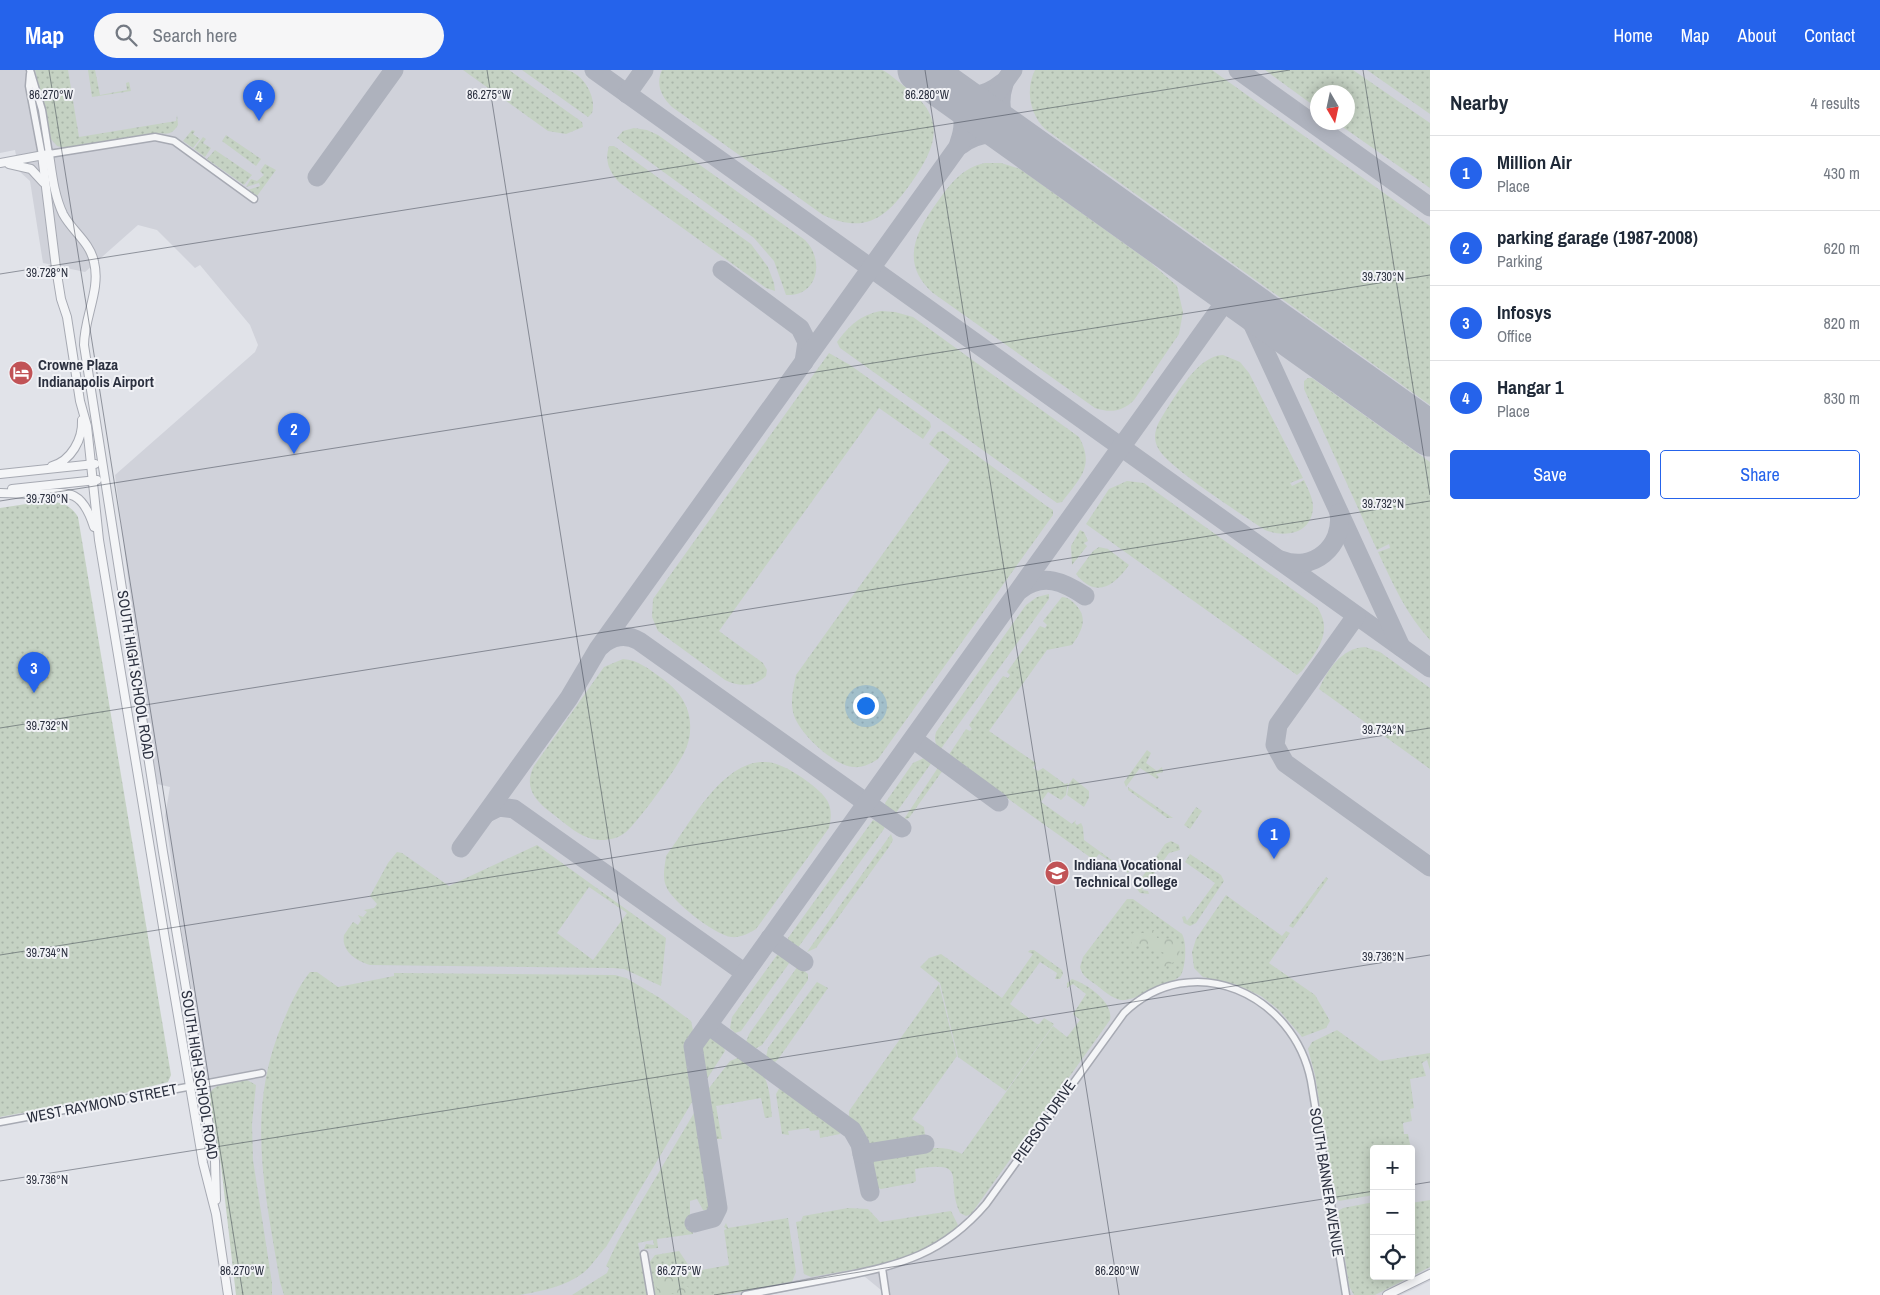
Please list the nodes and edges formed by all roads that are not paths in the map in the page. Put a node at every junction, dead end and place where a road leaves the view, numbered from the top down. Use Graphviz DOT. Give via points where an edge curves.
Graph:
graph roads {
  1 [pos="30,70"];
  2 [pos="45,155"];
  3 [pos="0,163"];
  4 [pos="46,186"];
  5 [pos="254,199"];
  6 [pos="80,401"];
  7 [pos="102,463"];
  8 [pos="92,464"];
  9 [pos="38,470"];
  10 [pos="0,474"];
  11 [pos="104,479"];
  12 [pos="92,480"];
  13 [pos="0,492"];
  14 [pos="99,540"];
  15 [pos="1308,1068"];
  16 [pos="262,1073"];
  17 [pos="202,1084"];
  18 [pos="190,1086"];
  19 [pos="0,1122"];
  20 [pos="216,1214"];
  21 [pos="644,1254"];
  22 [pos="882,1268"];
  23 [pos="1430,1274"];
  24 [pos="228,1295"];
  25 [pos="651,1295"];
  26 [pos="745,1295"];
  27 [pos="886,1295"];
  28 [pos="1346,1295"];
  29 [pos="1387,1295"];
  1 -- 2 [label="street" via="42,110"];
  2 -- 3 [label="street"];
  2 -- 4 [label="street, SOUTH HIGH SCHOOL ROAD"];
  2 -- 5 [label="street" via="155,136 166,138"];
  2 -- 7 [label="street, SOUTH HIGH SCHOOL ROAD" via="61,209 88,247 95,264 94,293 87,316 84,345"];
  3 -- 4 [label="street" via="31,169"];
  4 -- 6 [label="street, SOUTH HIGH SCHOOL ROAD" via="56,268"];
  6 -- 8 [label="street, SOUTH HIGH SCHOOL ROAD"];
  6 -- 9 [label="street" via="82,429 74,449 56,464"];
  7 -- 8 [label="street"];
  7 -- 11 [label="street, SOUTH HIGH SCHOOL ROAD"];
  8 -- 9 [label="street"];
  8 -- 12 [label="street, SOUTH HIGH SCHOOL ROAD"];
  9 -- 10 [label="street"];
  11 -- 12 [label="street"];
  11 -- 17 [label="street, SOUTH HIGH SCHOOL ROAD"];
  12 -- 13 [label="street"];
  12 -- 14 [label="street, SOUTH HIGH SCHOOL ROAD"];
  13 -- 14 [label="street" via="66,493 79,500 89,512"];
  14 -- 18 [label="street, SOUTH HIGH SCHOOL ROAD"];
  15 -- 22 [label="street, PIERSON DRIVE" via="1301,1048 1286,1024 1270,1008 1248,994 1219,984 1197,983 1169,987 1149,995 1115,1023 986,1204 971,1220 927,1253"];
  15 -- 28 [label="street, SOUTH BANNER AVENUE"];
  16 -- 17 [label="street, WEST RAYMOND STREET"];
  17 -- 18 [label="street, WEST RAYMOND STREET"];
  17 -- 20 [label="street, SOUTH HIGH SCHOOL ROAD" via="215,1161"];
  18 -- 19 [label="street, WEST RAYMOND STREET"];
  18 -- 20 [label="street, SOUTH HIGH SCHOOL ROAD" via="203,1163"];
  20 -- 24 [label="street, SOUTH HIGH SCHOOL ROAD"];
  21 -- 25 [label="street"];
  22 -- 26 [label="street, PIERSON DRIVE"];
  22 -- 27 [label="street"];
  23 -- 29 [label="street"];
}
